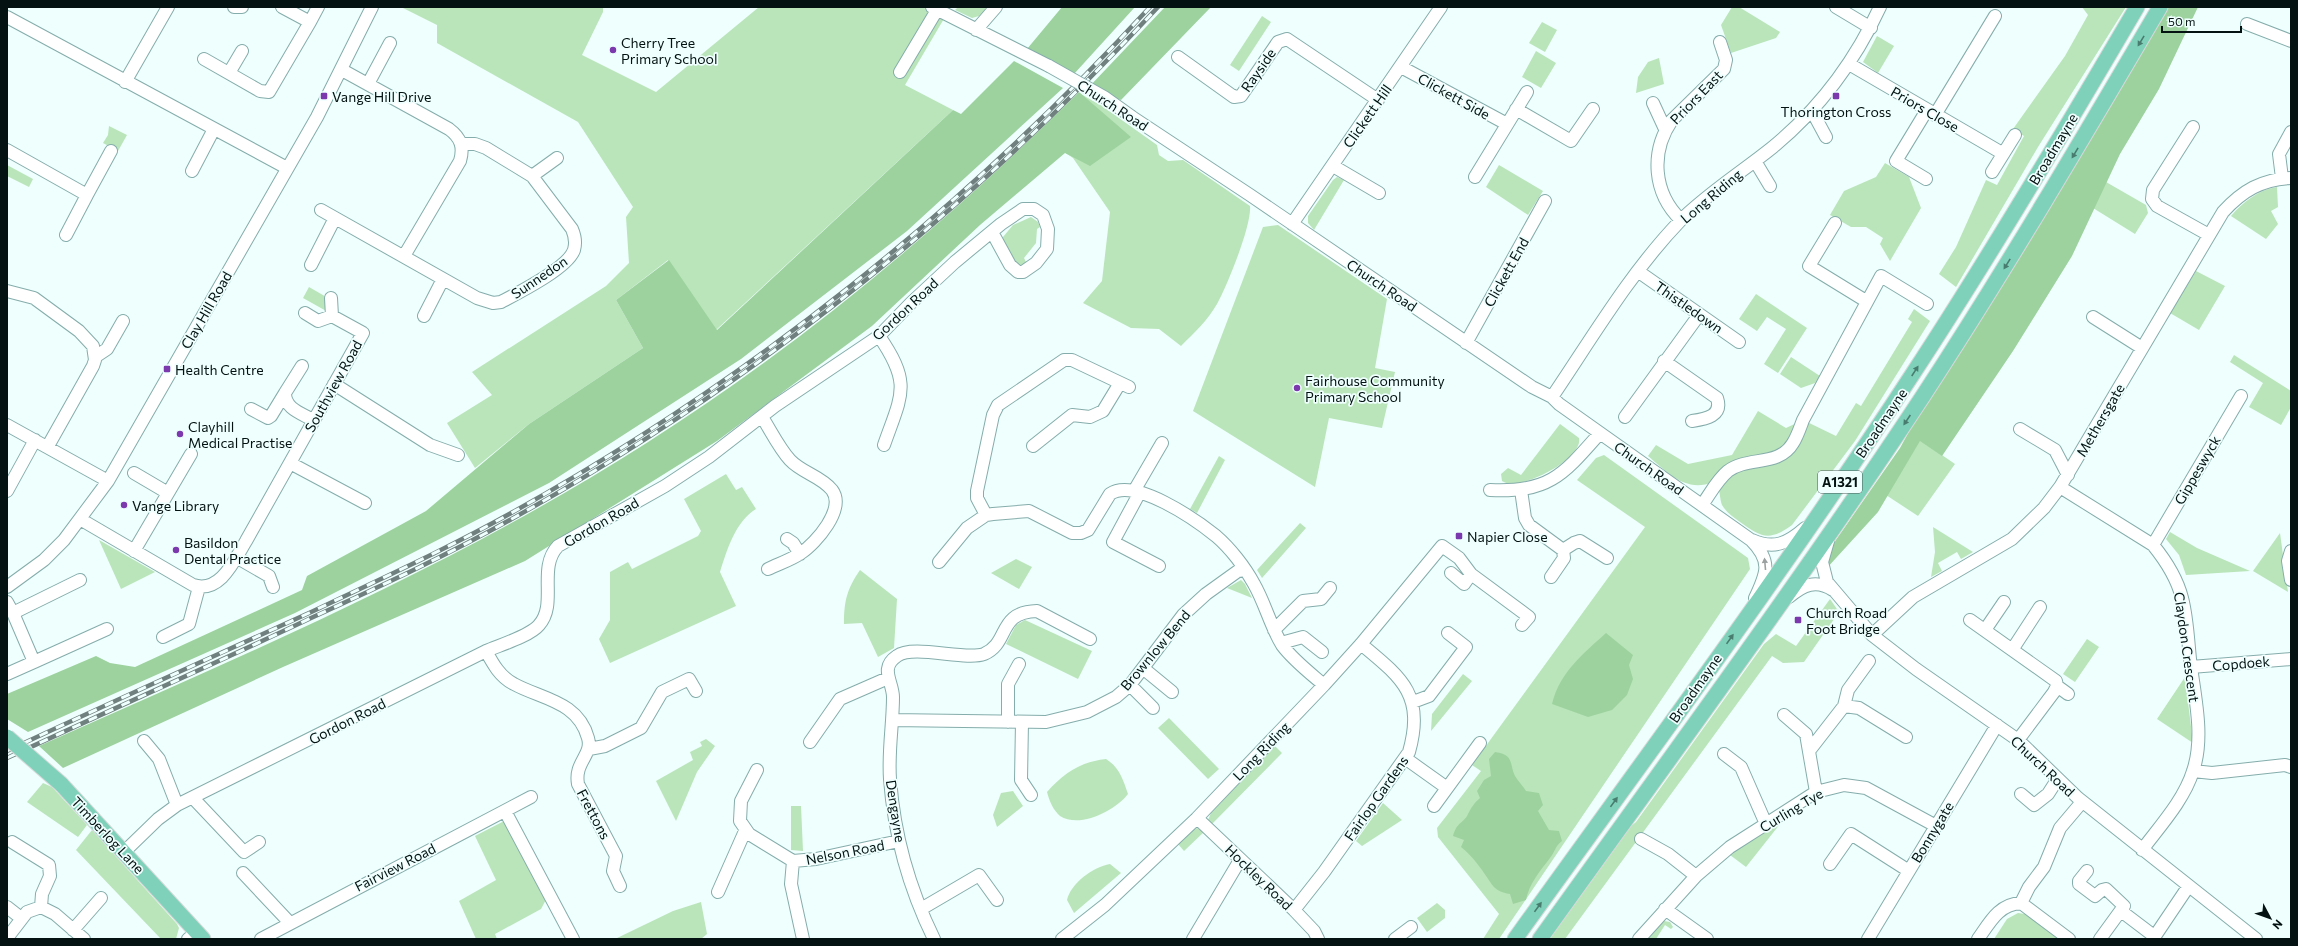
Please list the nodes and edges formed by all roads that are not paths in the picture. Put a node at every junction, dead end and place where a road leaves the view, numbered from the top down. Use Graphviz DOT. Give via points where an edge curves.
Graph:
graph roads {
  1 [pos="168,7"];
  2 [pos="234,7"];
  3 [pos="242,7"];
  4 [pos="282,7"];
  5 [pos="318,7"];
  6 [pos="372,7"];
  7 [pos="996,7"];
  8 [pos="1441,7"];
  9 [pos="1836,7"];
  10 [pos="1880,7"];
  11 [pos="2137,7"];
  12 [pos="2160,7"];
  13 [pos="935,8"];
  14 [pos="1995,16"];
  15 [pos="7,17"];
  16 [pos="310,22"];
  17 [pos="2247,24"];
  18 [pos="1871,28"];
  19 [pos="976,30"];
  20 [pos="2291,41"];
  21 [pos="1720,42"];
  22 [pos="390,43"];
  23 [pos="242,51"];
  24 [pos="1178,57"];
  25 [pos="204,59"];
  26 [pos="1849,64"];
  27 [pos="1401,67"];
  28 [pos="342,70"];
  29 [pos="900,72"];
  30 [pos="230,73"];
  31 [pos="125,82"];
  32 [pos="368,84"];
  33 [pos="1527,92"];
  34 [pos="1378,100"];
  35 [pos="1653,103"];
  36 [pos="1593,109"];
  37 [pos="1516,110"];
  38 [pos="1812,111"];
  39 [pos="1931,112"];
  40 [pos="1507,124"];
  41 [pos="2193,127"];
  42 [pos="214,129"];
  43 [pos="1666,129"];
  44 [pos="2291,132"];
  45 [pos="2015,135"];
  46 [pos="1826,136"];
  47 [pos="462,144"];
  48 [pos="7,150"];
  49 [pos="111,151"];
  50 [pos="2002,153"];
  51 [pos="557,158"];
  52 [pos="1755,161"];
  53 [pos="1332,166"];
  54 [pos="287,168"];
  55 [pos="192,171"];
  56 [pos="1992,172"];
  57 [pos="532,176"];
  58 [pos="1475,177"];
  59 [pos="2286,178"];
  60 [pos="1926,179"];
  61 [pos="1770,186"];
  62 [pos="1379,193"];
  63 [pos="87,195"];
  64 [pos="1546,201"];
  65 [pos="321,210"];
  66 [pos="335,218"];
  67 [pos="1681,220"];
  68 [pos="1835,223"];
  69 [pos="1292,224"];
  70 [pos="992,232"];
  71 [pos="66,235"];
  72 [pos="2209,235"];
  73 [pos="404,256"];
  74 [pos="311,265"];
  75 [pos="1639,272"];
  76 [pos="443,279"];
  77 [pos="7,291"];
  78 [pos="331,298"];
  79 [pos="1866,301"];
  80 [pos="1927,304"];
  81 [pos="305,313"];
  82 [pos="1699,314"];
  83 [pos="332,316"];
  84 [pos="424,316"];
  85 [pos="2093,317"];
  86 [pos="123,321"];
  87 [pos="879,336"];
  88 [pos="1739,342"];
  89 [pos="1466,343"];
  90 [pos="2142,348"];
  91 [pos="95,357"];
  92 [pos="1664,361"];
  93 [pos="302,366"];
  94 [pos="334,384"];
  95 [pos="285,393"];
  96 [pos="2241,396"];
  97 [pos="1552,397"];
  98 [pos="252,409"];
  99 [pos="762,417"];
  100 [pos="1625,418"];
  101 [pos="313,420"];
  102 [pos="1692,421"];
  103 [pos="7,425"];
  104 [pos="2020,429"];
  105 [pos="1600,433"];
  106 [pos="35,440"];
  107 [pos="1162,442"];
  108 [pos="884,444"];
  109 [pos="48,446"];
  110 [pos="1033,446"];
  111 [pos="191,454"];
  112 [pos="458,455"];
  113 [pos="290,463"];
  114 [pos="134,473"];
  115 [pos="2068,475"];
  116 [pos="108,481"];
  117 [pos="2060,487"];
  118 [pos="1490,490"];
  119 [pos="1521,490"];
  120 [pos="7,491"];
  121 [pos="1137,491"];
  122 [pos="168,493"];
  123 [pos="366,503"];
  124 [pos="1702,505"];
  125 [pos="1820,512"];
  126 [pos="986,515"];
  127 [pos="80,519"];
  128 [pos="1838,520"];
  129 [pos="787,538"];
  130 [pos="1751,540"];
  131 [pos="2153,545"];
  132 [pos="1563,550"];
  133 [pos="134,551"];
  134 [pos="2291,551"];
  135 [pos="800,554"];
  136 [pos="236,557"];
  137 [pos="1607,558"];
  138 [pos="939,562"];
  139 [pos="1159,566"];
  140 [pos="768,569"];
  141 [pos="1245,570"];
  142 [pos="1451,573"];
  143 [pos="1471,574"];
  144 [pos="1551,576"];
  145 [pos="80,580"];
  146 [pos="2291,580"];
  147 [pos="7,587"];
  148 [pos="199,587"];
  149 [pos="273,587"];
  150 [pos="1330,588"];
  151 [pos="1834,591"];
  152 [pos="2004,602"];
  153 [pos="10,607"];
  154 [pos="2040,607"];
  155 [pos="1775,610"];
  156 [pos="1748,613"];
  157 [pos="1970,620"];
  158 [pos="1522,625"];
  159 [pos="108,629"];
  160 [pos="1274,630"];
  161 [pos="1985,630"];
  162 [pos="1448,633"];
  163 [pos="1872,635"];
  164 [pos="163,637"];
  165 [pos="1090,639"];
  166 [pos="1281,643"];
  167 [pos="1361,644"];
  168 [pos="2012,650"];
  169 [pos="486,651"];
  170 [pos="1322,652"];
  171 [pos="2291,659"];
  172 [pos="1869,661"];
  173 [pos="34,662"];
  174 [pos="1019,664"];
  175 [pos="2191,668"];
  176 [pos="1144,669"];
  177 [pos="7,674"];
  178 [pos="888,678"];
  179 [pos="1130,684"];
  180 [pos="1324,685"];
  181 [pos="2054,690"];
  182 [pos="696,691"];
  183 [pos="1172,692"];
  184 [pos="2068,694"];
  185 [pos="1413,702"];
  186 [pos="1844,706"];
  187 [pos="1154,708"];
  188 [pos="1784,715"];
  189 [pos="892,720"];
  190 [pos="1008,722"];
  191 [pos="1022,722"];
  192 [pos="1997,725"];
  193 [pos="7,737"];
  194 [pos="1906,737"];
  195 [pos="2018,740"];
  196 [pos="144,741"];
  197 [pos="810,742"];
  198 [pos="1480,743"];
  199 [pos="589,749"];
  200 [pos="1809,751"];
  201 [pos="1724,754"];
  202 [pos="1405,758"];
  203 [pos="2291,767"];
  204 [pos="757,770"];
  205 [pos="2193,772"];
  206 [pos="2057,780"];
  207 [pos="1447,788"];
  208 [pos="1816,792"];
  209 [pos="2022,794"];
  210 [pos="1031,795"];
  211 [pos="531,796"];
  212 [pos="193,798"];
  213 [pos="2082,802"];
  214 [pos="177,805"];
  215 [pos="1434,806"];
  216 [pos="505,811"];
  217 [pos="1197,818"];
  218 [pos="1766,824"];
  219 [pos="1936,826"];
  220 [pos="745,831"];
  221 [pos="1641,839"];
  222 [pos="900,841"];
  223 [pos="12,842"];
  224 [pos="260,842"];
  225 [pos="2142,850"];
  226 [pos="124,852"];
  227 [pos="1240,860"];
  228 [pos="793,861"];
  229 [pos="1830,864"];
  230 [pos="1909,871"];
  231 [pos="2087,871"];
  232 [pos="243,873"];
  233 [pos="1696,876"];
  234 [pos="620,886"];
  235 [pos="2188,887"];
  236 [pos="718,892"];
  237 [pos="101,898"];
  238 [pos="997,900"];
  239 [pos="2022,903"];
  240 [pos="7,907"];
  241 [pos="41,907"];
  242 [pos="921,909"];
  243 [pos="1665,909"];
  244 [pos="1294,910"];
  245 [pos="2121,911"];
  246 [pos="21,918"];
  247 [pos="290,923"];
  248 [pos="1411,927"];
  249 [pos="73,930"];
  250 [pos="196,937"];
  251 [pos="2154,937"];
  252 [pos="7,938"];
  253 [pos="84,939"];
  254 [pos="261,939"];
  255 [pos="573,939"];
  256 [pos="803,939"];
  257 [pos="934,939"];
  258 [pos="1062,939"];
  259 [pos="1193,939"];
  260 [pos="1318,939"];
  261 [pos="1395,939"];
  262 [pos="1515,939"];
  263 [pos="1540,939"];
  264 [pos="1639,939"];
  265 [pos="1707,939"];
  266 [pos="1868,939"];
  267 [pos="1978,939"];
  268 [pos="2069,939"];
  269 [pos="2100,939"];
  270 [pos="2256,939"];
  1 -- 31 [label="street"];
  2 -- 3 [label="street"];
  4 -- 16 [label="street"];
  5 -- 16 [label="street"];
  6 -- 28 [label="street, Clay Hill Road"];
  7 -- 19 [label="street"];
  8 -- 27 [label="street, Clickett Hill"];
  9 -- 18 [label="street"];
  10 -- 18 [label="street, Long Riding"];
  125 -- 11 [label="main road, Broadmayne / A1321, one-way" via="1914,373 1982,266"];
  12 -- 128 [label="main road, Broadmayne / A1321, one-way" via="1988,295"];
  13 -- 19 [label="street, Church Road"];
  13 -- 29 [label="street"];
  14 -- 39 [label="street"];
  15 -- 31 [label="street"];
  16 -- 30 [label="street" via="269,92 260,91"];
  17 -- 20 [label="street"];
  18 -- 26 [label="street, Long Riding"];
  19 -- 69 [label="street, Church Road, bridge" via="1104,97"];
  21 -- 43 [label="street, Priors East" via="1726,60 1724,69 1681,110"];
  22 -- 32 [label="street"];
  23 -- 30 [label="street"];
  24 -- 34 [label="street, Rayside" via="1234,97 1241,96 1278,42 1287,39"];
  25 -- 30 [label="street"];
  26 -- 38 [label="street, Long Riding"];
  26 -- 39 [label="street, Priors Close"];
  27 -- 34 [label="street, Clickett Hill"];
  27 -- 40 [label="street, Clickett Side"];
  28 -- 32 [label="street"];
  28 -- 54 [label="street, Clay Hill Road"];
  31 -- 42 [label="street"];
  32 -- 47 [label="street" via="449,129"];
  33 -- 37 [label="street"];
  34 -- 53 [label="street, Clickett Hill"];
  35 -- 43 [label="street, Priors East"];
  36 -- 37 [label="street" via="1570,141"];
  37 -- 40 [label="street"];
  38 -- 46 [label="street"];
  38 -- 52 [label="street, Long Riding"];
  39 -- 50 [label="street, Priors Close"];
  39 -- 60 [label="street" via="1896,162"];
  40 -- 58 [label="street"];
  41 -- 72 [label="street" via="2153,190 2152,199 2157,206"];
  42 -- 54 [label="street"];
  42 -- 55 [label="street"];
  43 -- 67 [label="street, Priors East" via="1659,146 1657,175 1666,202"];
  44 -- 59 [label="street" via="2279,154"];
  45 -- 50 [label="street"];
  47 -- 57 [label="street, Sunnedon" via="475,144 486,148"];
  47 -- 73 [label="street" via="460,161"];
  48 -- 63 [label="street"];
  49 -- 63 [label="street"];
  50 -- 56 [label="street"];
  51 -- 57 [label="street"];
  52 -- 61 [label="street"];
  52 -- 67 [label="street, Long Riding" via="1712,192"];
  53 -- 62 [label="street"];
  53 -- 69 [label="street, Clickett Hill"];
  54 -- 116 [label="street, Clay Hill Road"];
  57 -- 76 [label="street, Sunnedon" via="572,229 575,243 570,258 501,302 485,302"];
  59 -- 72 [label="street, Methersgate" via="2260,184 2242,194 2224,212"];
  63 -- 71 [label="street"];
  64 -- 89 [label="street, Clickett End"];
  65 -- 66 [label="street, Sunnedon"];
  66 -- 73 [label="street, Sunnedon"];
  66 -- 74 [label="street"];
  67 -- 75 [label="street, Long Riding"];
  68 -- 79 [label="street" via="1809,266"];
  69 -- 89 [label="street, Church Road"];
  70 -- 70 [label="street, Gordon Road" via="1023,209 1034,209 1043,215 1046,221 1046,249 1036,263 1024,272 1018,272 1010,265"];
  70 -- 87 [label="street, Gordon Road" via="933,282"];
  72 -- 90 [label="street, Methersgate"];
  73 -- 76 [label="street, Sunnedon"];
  75 -- 82 [label="street, Thistledown"];
  75 -- 97 [label="street, Long Riding"];
  76 -- 84 [label="street"];
  77 -- 91 [label="street" via="34,298 48,308 89,341"];
  78 -- 83 [label="street"];
  79 -- 80 [label="street" via="1881,276"];
  79 -- 124 [label="street" via="1794,442 1786,452 1775,458 1739,465 1728,471"];
  81 -- 83 [label="street" via="318,321"];
  82 -- 88 [label="street, Thistledown"];
  82 -- 92 [label="street" via="1672,354"];
  83 -- 94 [label="street, Southview Road" via="363,332"];
  85 -- 90 [label="street"];
  86 -- 91 [label="street" via="107,349"];
  87 -- 99 [label="street, Gordon Road"];
  87 -- 108 [label="street" via="894,357 901,384 900,398"];
  89 -- 97 [label="street, Church Road" via="1532,387"];
  90 -- 115 [label="street, Methersgate"];
  91 -- 109 [label="street" via="93,366"];
  92 -- 100 [label="street"];
  92 -- 102 [label="street" via="1717,398 1719,406 1714,415 1708,419"];
  93 -- 95 [label="street"];
  94 -- 101 [label="street, Southview Road"];
  94 -- 112 [label="street" via="430,445"];
  95 -- 98 [label="street" via="272,416 268,418"];
  95 -- 101 [label="street" via="290,407"];
  96 -- 131 [label="street, Gippeswyck"];
  97 -- 105 [label="street, Church Road"];
  99 -- 135 [label="street" via="791,461 825,483 835,496 834,513 817,538"];
  99 -- 169 [label="street, Gordon Road" via="666,486 558,546 549,560 547,600 539,625 532,631"];
  101 -- 113 [label="street, Southview Road"];
  103 -- 106 [label="street"];
  104 -- 115 [label="street" via="2055,450"];
  105 -- 119 [label="street" via="1564,472 1536,487"];
  105 -- 124 [label="street, Church Road"];
  106 -- 109 [label="street"];
  106 -- 120 [label="street"];
  107 -- 121 [label="street"];
  109 -- 116 [label="street"];
  110 -- 126 [label="street" via="1072,415 1090,416 1103,411 1125,385 1072,360 1064,360 998,405 992,414 977,491 977,498"];
  111 -- 122 [label="street"];
  113 -- 123 [label="street"];
  113 -- 136 [label="street, Southview Road"];
  114 -- 122 [label="street"];
  115 -- 117 [label="street, Methersgate"];
  116 -- 127 [label="street, Clay Hill Road"];
  117 -- 131 [label="street, Claydon Crescent"];
  117 -- 163 [label="street, Methersgate" via="2044,508 2012,539 1913,598"];
  118 -- 119 [label="street"];
  119 -- 132 [label="street" via="1528,525"];
  121 -- 126 [label="street" via="1120,490 1110,494 1088,530 1081,533 1072,533 1029,511"];
  121 -- 139 [label="street" via="1113,542"];
  121 -- 141 [label="street" via="1153,496 1217,536"];
  122 -- 133 [label="street"];
  124 -- 130 [label="street, Church Road"];
  125 -- 130 [label="street" via="1794,538 1784,543 1771,546"];
  125 -- 156 [label="main road, Broadmayne / A1321"];
  126 -- 138 [label="street" via="967,528"];
  127 -- 133 [label="street"];
  127 -- 147 [label="street, Clay Hill Road" via="44,560"];
  128 -- 151 [label="street, Church Road" via="1824,551 1822,562 1823,574"];
  128 -- 155 [label="main road, Broadmayne / A1321"];
  129 -- 135 [label="street"];
  156 -- 130 [label="street, Church Road, one-way" via="1766,567 1764,555"];
  131 -- 175 [label="street, Claydon Crescent" via="2164,557 2182,598"];
  132 -- 137 [label="street" via="1580,541"];
  132 -- 144 [label="street" via="1564,558"];
  133 -- 148 [label="street"];
  134 -- 146 [label="street" via="2288,561"];
  135 -- 140 [label="street"];
  136 -- 148 [label="street, Southview Road" via="214,585 207,588"];
  136 -- 149 [label="street" via="270,576"];
  141 -- 160 [label="street" via="1254,584"];
  141 -- 176 [label="street, Brownlow Bend" via="1238,571 1183,615"];
  142 -- 143 [label="street" via="1464,584"];
  143 -- 158 [label="street" via="1528,617"];
  143 -- 167 [label="street, Long Riding" via="1459,558 1442,546"];
  145 -- 153 [label="street"];
  148 -- 164 [label="street" via="189,624"];
  150 -- 160 [label="street" via="1321,599 1303,601"];
  151 -- 155 [label="street, Church Road" via="1826,585 1809,584"];
  151 -- 163 [label="street, Church Road"];
  152 -- 161 [label="street"];
  153 -- 173 [label="street"];
  154 -- 168 [label="street"];
  155 -- 263 [label="main road, Broadmayne / A1321"];
  262 -- 156 [label="main road, Broadmayne / A1321, one-way"];
  157 -- 161 [label="street"];
  159 -- 173 [label="street"];
  160 -- 166 [label="street"];
  161 -- 168 [label="street"];
  162 -- 185 [label="street" via="1466,647 1429,696"];
  163 -- 192 [label="street, Church Road"];
  165 -- 178 [label="street, Dengayne" via="1037,611 1027,612 1010,620 995,646 982,655 902,652 889,665"];
  166 -- 170 [label="street" via="1303,637"];
  166 -- 180 [label="street"];
  167 -- 180 [label="street, Long Riding"];
  167 -- 185 [label="street, Fairlop Gardens" via="1395,673"];
  168 -- 181 [label="street" via="2054,678"];
  169 -- 199 [label="street" via="496,668 514,684 555,700 570,712 582,724 588,738"];
  169 -- 212 [label="street, Gordon Road"];
  171 -- 175 [label="street, Copdoek"];
  172 -- 186 [label="street" via="1848,690"];
  173 -- 177 [label="street"];
  174 -- 190 [label="street" via="1008,684"];
  175 -- 205 [label="street, Claydon Crescent" via="2198,738"];
  176 -- 179 [label="street, Brownlow Bend"];
  176 -- 183 [label="street"];
  178 -- 189 [label="street, Dengayne" via="893,695"];
  178 -- 197 [label="street" via="840,699"];
  179 -- 187 [label="street"];
  179 -- 191 [label="street, Brownlow Bend" via="1116,697 1087,712 1060,720"];
  180 -- 217 [label="street, Long Riding"];
  181 -- 184 [label="street"];
  181 -- 195 [label="street"];
  182 -- 199 [label="street" via="689,679 662,692 641,728 604,746"];
  185 -- 202 [label="street, Fairlop Gardens" via="1414,735"];
  186 -- 194 [label="street" via="1859,708"];
  186 -- 200 [label="street"];
  188 -- 200 [label="street" via="1804,731"];
  189 -- 190 [label="street, Brownlow Bend"];
  189 -- 222 [label="street, Dengayne" via="890,778"];
  190 -- 191 [label="street, Brownlow Bend"];
  191 -- 210 [label="street" via="1021,780"];
  192 -- 195 [label="street, Church Road"];
  192 -- 219 [label="street, Bonnygate"];
  193 -- 226 [label="main road, Timberlog Lane, bridge" via="61,784"];
  195 -- 206 [label="street, Church Road"];
  196 -- 214 [label="street" via="159,759"];
  198 -- 207 [label="street"];
  199 -- 234 [label="street, Frettons" via="578,767 578,784 616,856 613,871"];
  200 -- 208 [label="street"];
  201 -- 218 [label="street" via="1741,767"];
  202 -- 207 [label="street"];
  202 -- 244 [label="street, Fairlop Gardens"];
  203 -- 205 [label="street" via="2285,765 2212,773"];
  204 -- 220 [label="street" via="739,808 740,821"];
  205 -- 225 [label="street, Claydon Crescent" via="2169,814"];
  206 -- 209 [label="street" via="2048,794 2034,805"];
  206 -- 213 [label="street, Church Road"];
  207 -- 215 [label="street"];
  208 -- 218 [label="street, Curling Tye"];
  208 -- 219 [label="street, Curling Tye" via="1844,785 1866,788"];
  211 -- 216 [label="street, Fairview Road"];
  212 -- 214 [label="street, Gordon Road"];
  212 -- 224 [label="street" via="244,852"];
  213 -- 225 [label="street, Church Road"];
  213 -- 239 [label="street" via="2060,828 2044,867 2029,887"];
  214 -- 226 [label="street, Gordon Road" via="158,819"];
  216 -- 247 [label="street, Fairview Road"];
  216 -- 255 [label="street"];
  217 -- 227 [label="street, Hockley Road"];
  217 -- 258 [label="street, Long Riding" via="1105,905"];
  218 -- 233 [label="street, Curling Tye" via="1730,847"];
  219 -- 230 [label="street, Bonnygate"];
  220 -- 228 [label="street, Nelson Road"];
  220 -- 236 [label="street"];
  221 -- 233 [label="street" via="1668,854"];
  222 -- 228 [label="street, Nelson Road" via="816,859"];
  222 -- 242 [label="street, Dengayne" via="908,874"];
  223 -- 241 [label="street" via="49,865 50,876 42,894"];
  225 -- 235 [label="street, Church Road"];
  226 -- 250 [label="main road, Timberlog Lane"];
  227 -- 244 [label="street, Hockley Road"];
  227 -- 259 [label="street"];
  228 -- 256 [label="street" via="791,884"];
  229 -- 230 [label="street" via="1851,834"];
  230 -- 266 [label="street, Bonnygate"];
  231 -- 245 [label="street" via="2079,884 2095,896 2106,889 2124,903"];
  232 -- 247 [label="street"];
  233 -- 243 [label="street, Curling Tye"];
  235 -- 251 [label="street"];
  235 -- 270 [label="street, Church Road"];
  237 -- 249 [label="street"];
  238 -- 242 [label="street" via="979,875"];
  239 -- 267 [label="street" via="2004,907"];
  239 -- 268 [label="street"];
  240 -- 246 [label="street"];
  241 -- 246 [label="street" via="32,909"];
  241 -- 249 [label="street" via="55,914"];
  242 -- 257 [label="street, Dengayne"];
  243 -- 264 [label="street, Curling Tye"];
  243 -- 265 [label="street"];
  244 -- 260 [label="street, Hockley Road" via="1314,931"];
  245 -- 251 [label="street"];
  245 -- 269 [label="street"];
  246 -- 252 [label="street"];
  247 -- 254 [label="street, Fairview Road"];
  248 -- 261 [label="street"];
  249 -- 253 [label="street"];
}
